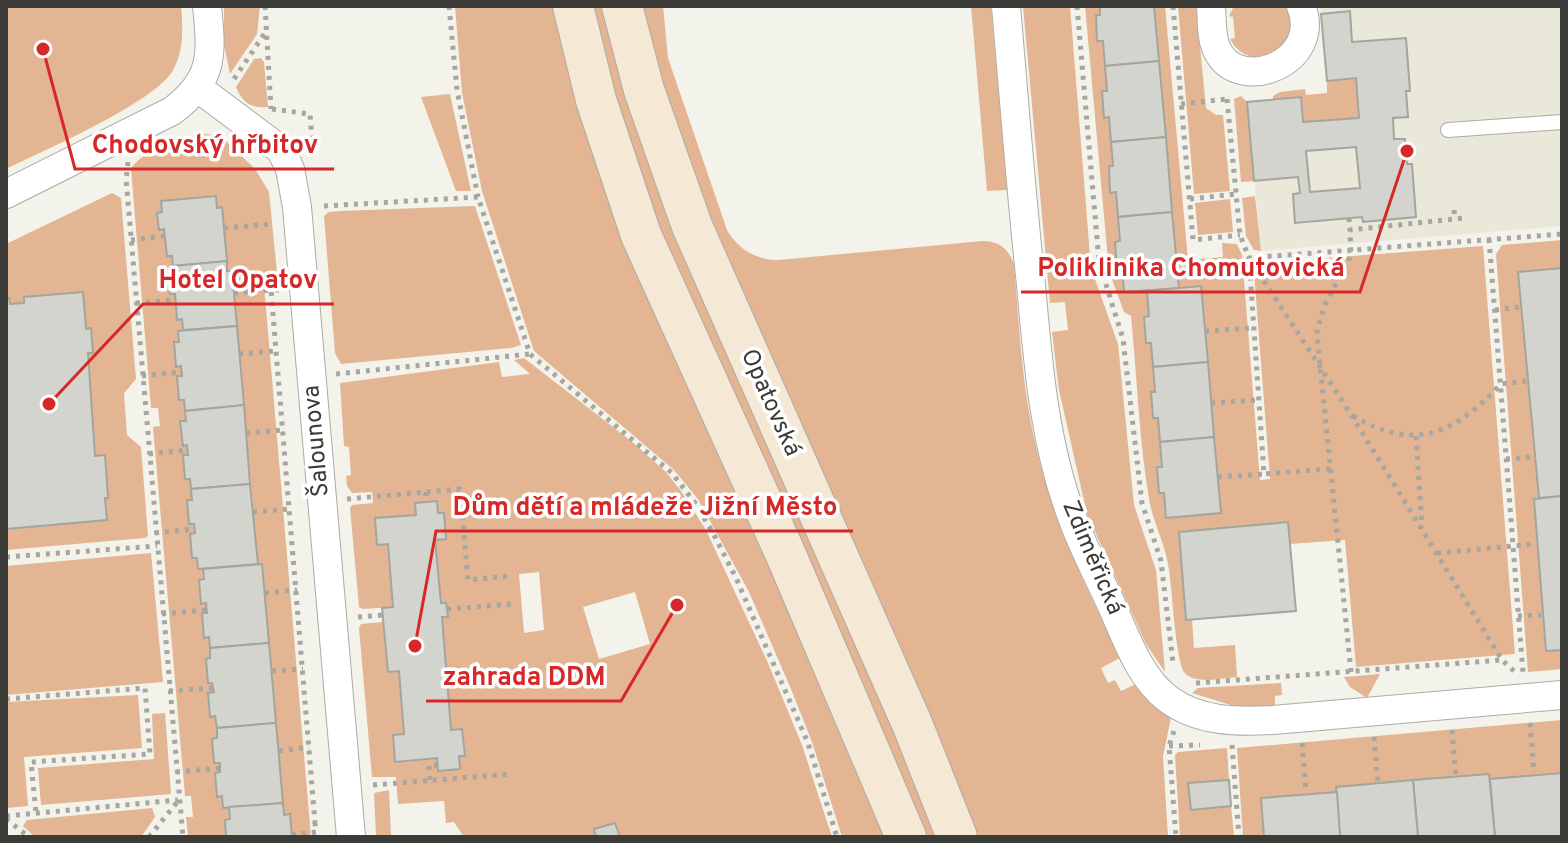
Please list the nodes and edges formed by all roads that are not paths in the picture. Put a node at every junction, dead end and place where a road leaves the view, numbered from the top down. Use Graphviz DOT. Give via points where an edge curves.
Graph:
graph roads {
  1 [pos="207,6"];
  2 [pos="573,6"];
  3 [pos="622,6"];
  4 [pos="1006,6"];
  5 [pos="1211,6"];
  6 [pos="1301,6"];
  7 [pos="208,95"];
  8 [pos="1562,122"];
  9 [pos="1448,130"];
  10 [pos="6,194"];
  11 [pos="1562,695"];
  12 [pos="351,837"];
  13 [pos="906,837"];
  14 [pos="957,837"];
  1 -- 7 [label="street"];
  2 -- 13 [label="main road, Opatovská" via="596,100 641,235"];
  3 -- 14 [label="main road, Opatovská" via="644,90 692,226"];
  4 -- 11 [label="street, Zdiměřická" via="1042,403 1072,517 1128,643 1152,682 1165,697 1184,695 1215,718 1249,721"];
  5 -- 6 [label="street" via="1219,54 1239,68 1261,70 1278,67 1297,51 1304,29"];
  7 -- 10 [label="street"];
  7 -- 12 [label="street, Šalounova" via="281,150 290,169 288,216 312,376"];
  8 -- 9 [label="lane"];
}
